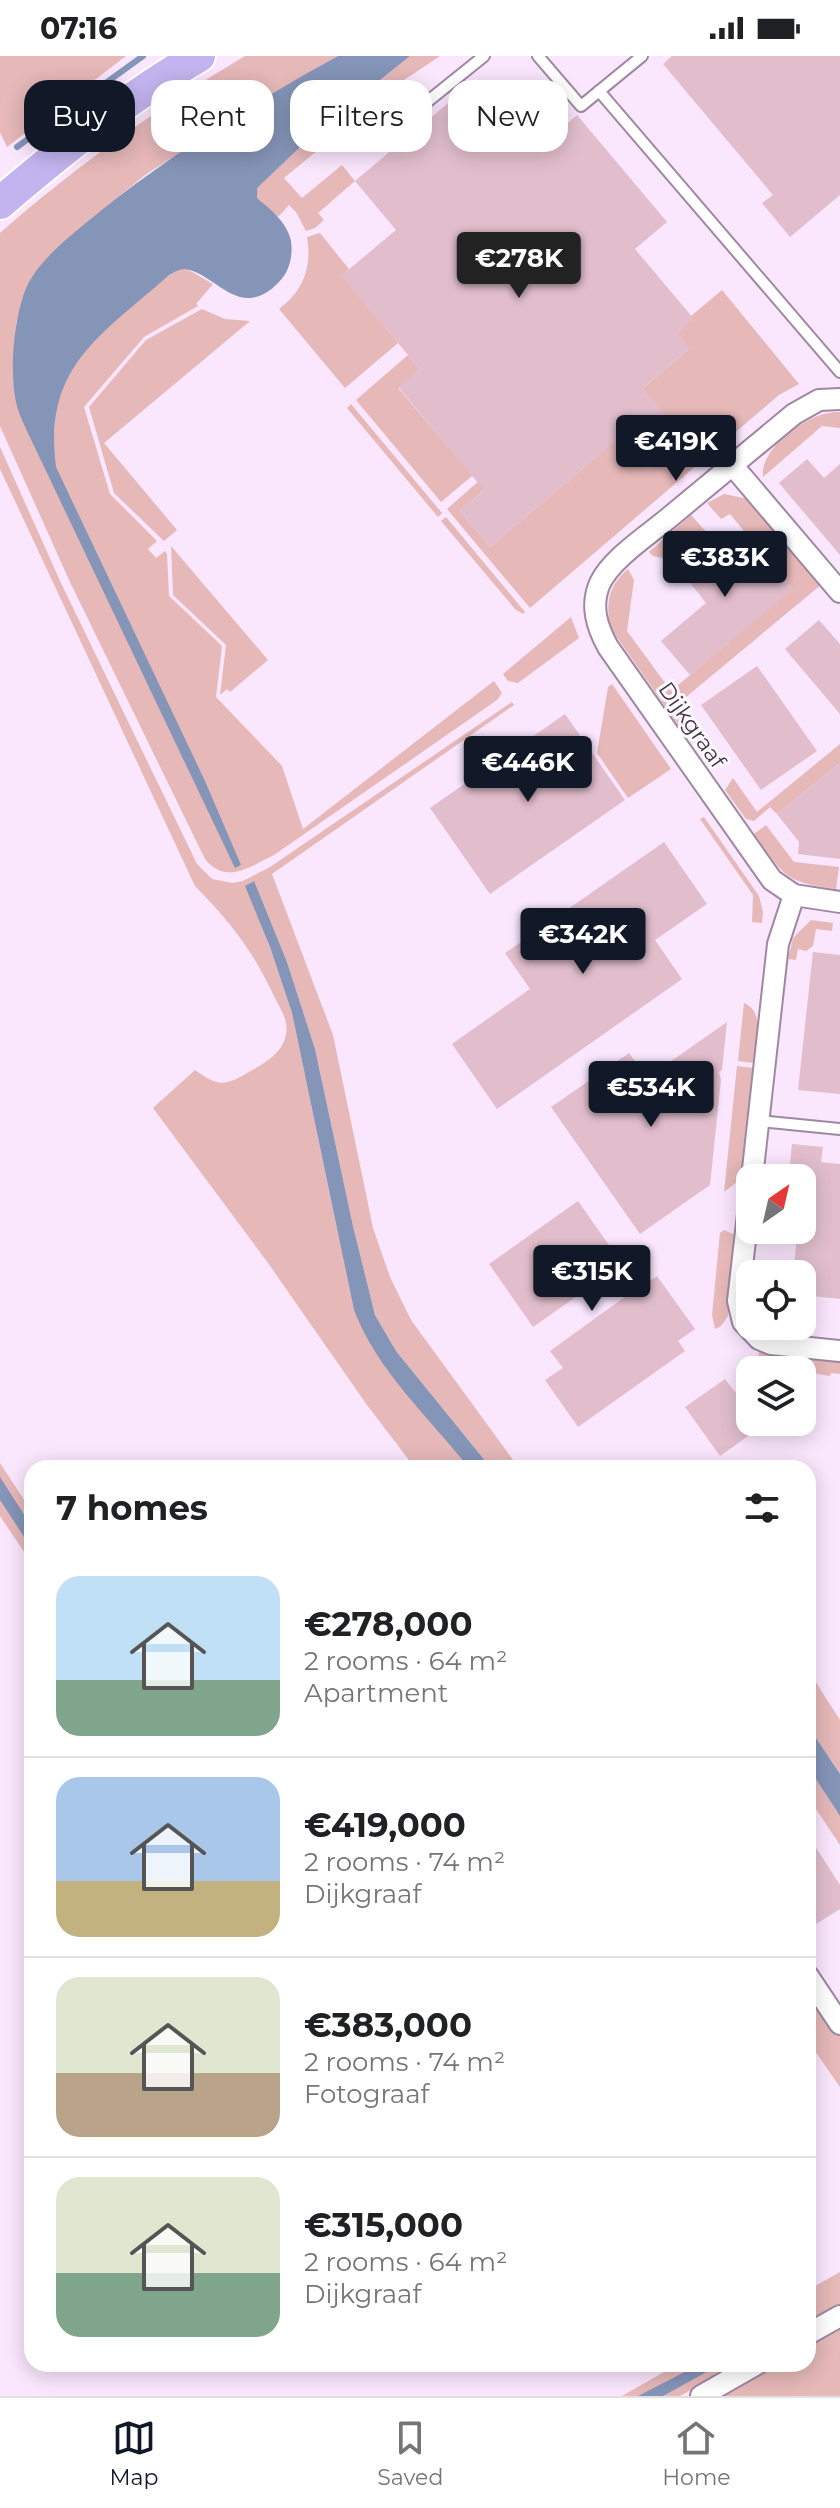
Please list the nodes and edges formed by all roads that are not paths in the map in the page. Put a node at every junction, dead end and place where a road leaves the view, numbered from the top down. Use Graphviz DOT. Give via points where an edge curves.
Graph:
graph roads {
  1 [pos="199,56"];
  2 [pos="484,56"];
  3 [pos="538,56"];
  4 [pos="642,56"];
  5 [pos="599,91"];
  6 [pos="432,98"];
  7 [pos="0,203"];
  8 [pos="840,372"];
  9 [pos="840,399"];
  10 [pos="733,466"];
  11 [pos="840,592"];
  12 [pos="794,895"];
  13 [pos="840,902"];
  14 [pos="759,1121"];
  15 [pos="840,1129"];
  16 [pos="754,1164"];
  17 [pos="745,1244"];
  18 [pos="840,1351"];
  19 [pos="816,1988"];
  20 [pos="840,2024"];
  21 [pos="840,2316"];
  22 [pos="816,2330"];
  23 [pos="743,2372"];
  24 [pos="701,2396"];
  1 -- 7 [label="main road" via="56,155"];
  2 -- 6 [label="lane"];
  3 -- 5 [label="lane" via="581,106"];
  4 -- 5 [label="lane"];
  5 -- 8 [label="lane"];
  9 -- 10 [label="street, Dijkgraaf" via="807,405"];
  10 -- 11 [label="street"];
  10 -- 12 [label="street, Dijkgraaf" via="607,572 597,592 596,621 608,647 772,880"];
  12 -- 13 [label="street"];
  12 -- 14 [label="street" via="778,944"];
  14 -- 15 [label="lane"];
  14 -- 16 [label="street"];
  17 -- 18 [label="street" via="738,1301 743,1322 771,1344"];
  19 -- 20 [label="street"];
  21 -- 22 [label="street"];
  23 -- 24 [label="street"];
}
